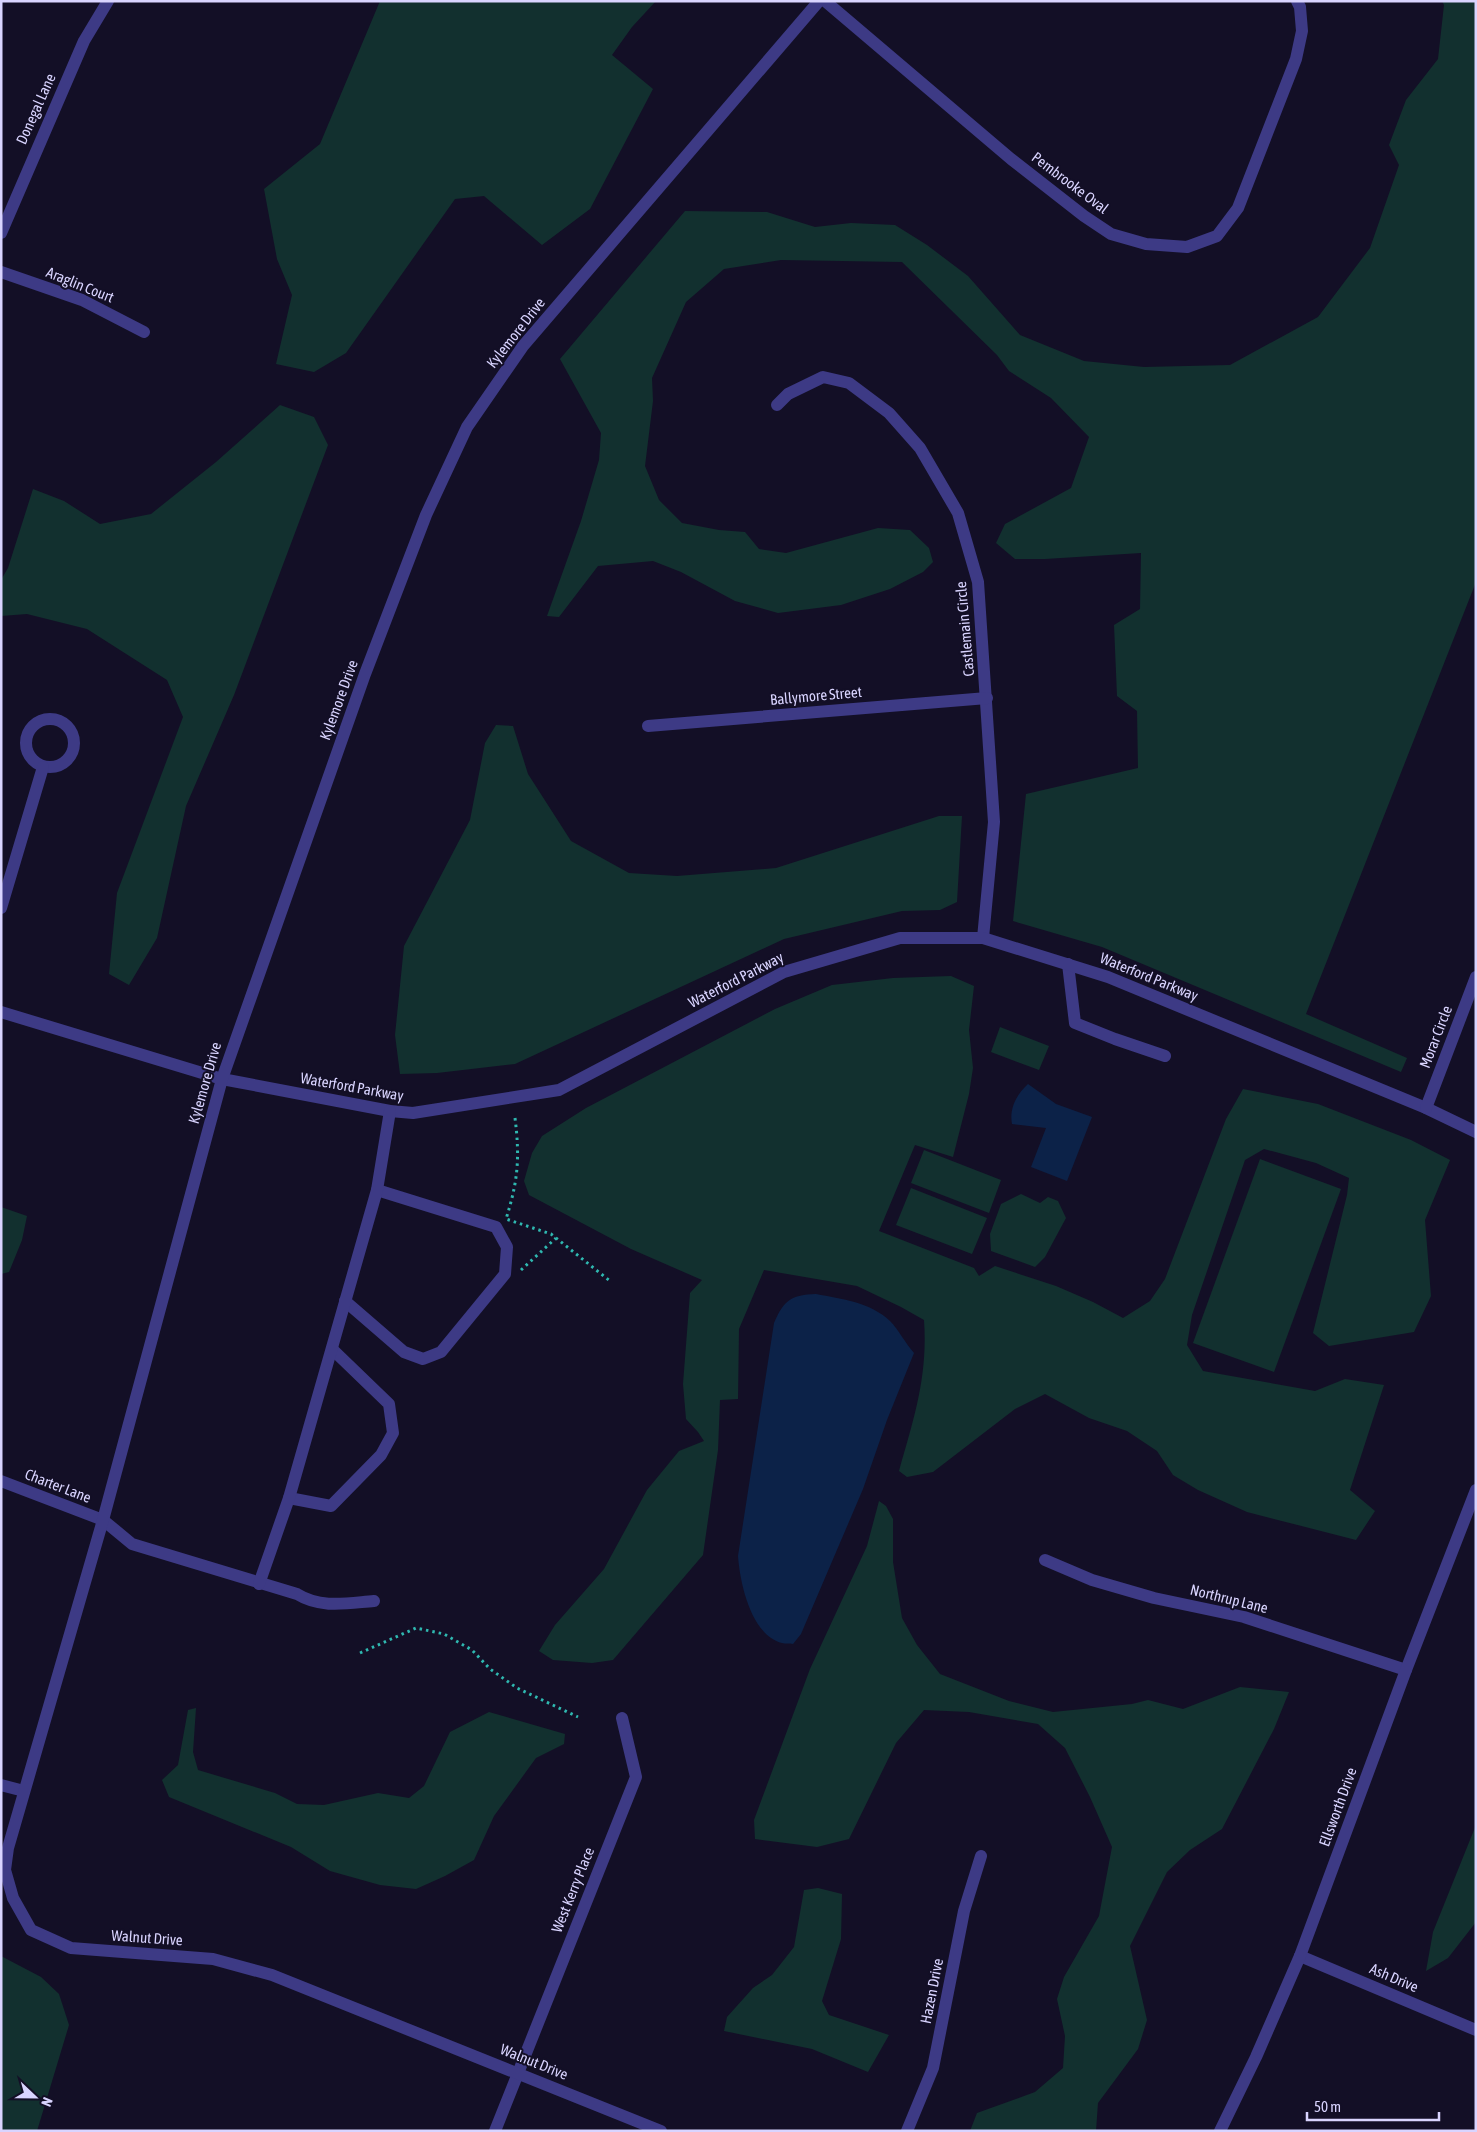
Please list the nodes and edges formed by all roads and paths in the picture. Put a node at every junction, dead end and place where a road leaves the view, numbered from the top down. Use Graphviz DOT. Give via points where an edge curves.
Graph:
graph roads {
  1 [pos="108,1"];
  2 [pos="819,1"];
  3 [pos="825,1"];
  4 [pos="1297,1"];
  5 [pos="1,233"];
  6 [pos="1,272"];
  7 [pos="144,332"];
  8 [pos="777,405"];
  9 [pos="987,698"];
  10 [pos="648,726"];
  11 [pos="43,767"];
  12 [pos="1,908"];
  13 [pos="983,938"];
  14 [pos="1068,964"];
  15 [pos="1476,977"];
  16 [pos="1,1012"];
  17 [pos="1165,1056"];
  18 [pos="222,1079"];
  19 [pos="1426,1108"];
  20 [pos="390,1111"];
  21 [pos="515,1118"];
  22 [pos="1476,1132"];
  23 [pos="377,1190"];
  24 [pos="556,1238"];
  25 [pos="522,1270"];
  26 [pos="610,1281"];
  27 [pos="345,1301"];
  28 [pos="332,1348"];
  29 [pos="1,1481"];
  30 [pos="1476,1490"];
  31 [pos="289,1498"];
  32 [pos="103,1520"];
  33 [pos="1045,1560"];
  34 [pos="259,1584"];
  35 [pos="374,1601"];
  36 [pos="360,1653"];
  37 [pos="1406,1670"];
  38 [pos="578,1717"];
  39 [pos="622,1718"];
  40 [pos="1,1785"];
  41 [pos="24,1791"];
  42 [pos="981,1856"];
  43 [pos="1300,1956"];
  44 [pos="1476,2030"];
  45 [pos="517,2073"];
  46 [pos="495,2131"];
  47 [pos="661,2131"];
  48 [pos="907,2131"];
  49 [pos="1220,2131"];
  1 -- 5 [label="street, Donegal Lane" via="80,50"];
  2 -- 18 [label="street, Kylemore Drive" via="523,346 467,427 426,515 365,674"];
  3 -- 4 [label="street, Pembrooke Oval" via="1011,159 1084,216 1112,234 1146,244 1187,247 1217,236 1238,208 1296,59 1302,31"];
  6 -- 7 [label="street, Araglin Court" via="82,300"];
  8 -- 9 [label="street, Castlemain Circle" via="788,394 823,377 849,383 890,412 920,448 958,512 978,582"];
  9 -- 10 [label="street, Ballymore Street"];
  9 -- 13 [label="street, Castlemain Circle" via="994,822"];
  11 -- 12 [label="street"];
  13 -- 14 [label="street, Waterford Parkway"];
  13 -- 20 [label="street, Waterford Parkway" via="900,938 784,972 559,1090 414,1113"];
  14 -- 17 [label="street" via="1075,1023"];
  14 -- 19 [label="street, Waterford Parkway" via="1108,977"];
  15 -- 19 [label="street, Morar Circle"];
  16 -- 18 [label="street, Waterford Parkway"];
  18 -- 20 [label="street, Waterford Parkway"];
  18 -- 32 [label="street, Kylemore Drive"];
  19 -- 22 [label="street, Waterford Parkway"];
  20 -- 23 [label="street"];
  21 -- 24 [label="path" via="519,1150 515,1188 506,1219"];
  23 -- 27 [label="street"];
  23 -- 27 [label="street" via="496,1227 507,1247 505,1274 441,1352 423,1359 404,1352"];
  24 -- 25 [label="path"];
  24 -- 26 [label="path"];
  27 -- 28 [label="street"];
  28 -- 31 [label="street"];
  28 -- 31 [label="street" via="389,1404 393,1433 381,1454 331,1506"];
  29 -- 32 [label="street, Charter Lane"];
  30 -- 37 [label="street, Ellsworth Drive"];
  31 -- 34 [label="street"];
  32 -- 34 [label="street, Charter Lane" via="132,1544"];
  32 -- 41 [label="street, Walnut Drive"];
  33 -- 37 [label="street, Northrup Lane" via="1092,1580 1154,1598 1244,1617"];
  34 -- 35 [label="street, Charter Lane" via="327,1605"];
  36 -- 38 [label="path" via="416,1628 444,1634 472,1650 490,1669 517,1688"];
  37 -- 43 [label="street, Ellsworth Drive"];
  39 -- 45 [label="street, West Kerry Place" via="636,1777"];
  40 -- 41 [label="street"];
  41 -- 45 [label="street, Walnut Drive" via="5,1870 13,1898 31,1930 71,1948 212,1959 272,1975"];
  42 -- 48 [label="street, Hazen Drive" via="964,1911 933,2068"];
  43 -- 44 [label="street, Ash Drive"];
  43 -- 49 [label="street, Ellsworth Drive"];
  45 -- 46 [label="street, West Kerry Place"];
  45 -- 47 [label="street, Walnut Drive"];
}
